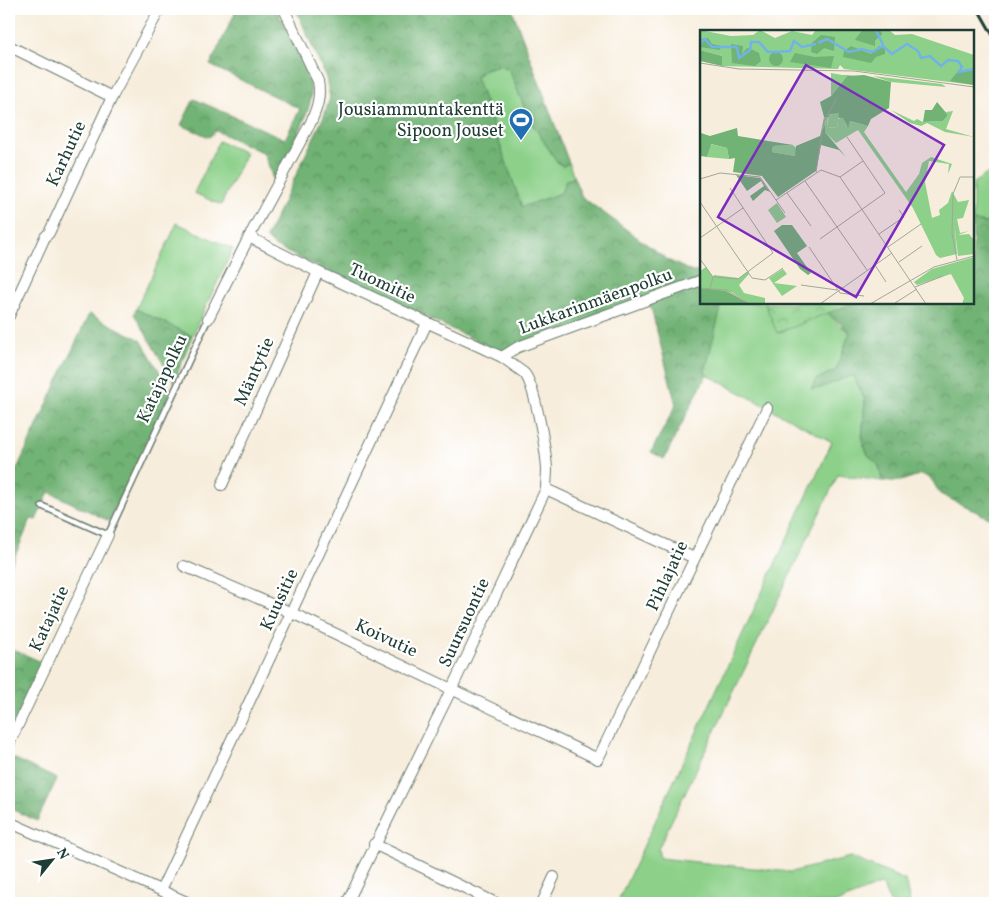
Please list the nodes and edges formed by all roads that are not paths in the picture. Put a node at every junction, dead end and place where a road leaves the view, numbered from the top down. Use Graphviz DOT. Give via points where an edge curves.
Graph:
graph roads {
  1 [pos="160,9"];
  2 [pos="284,9"];
  3 [pos="9,46"];
  4 [pos="112,97"];
  5 [pos="249,237"];
  6 [pos="318,272"];
  7 [pos="700,281"];
  8 [pos="9,316"];
  9 [pos="208,319"];
  10 [pos="427,323"];
  11 [pos="502,357"];
  12 [pos="767,408"];
  13 [pos="222,485"];
  14 [pos="546,489"];
  15 [pos="42,506"];
  16 [pos="108,535"];
  17 [pos="694,558"];
  18 [pos="184,566"];
  19 [pos="292,613"];
  20 [pos="452,688"];
  21 [pos="9,744"];
  22 [pos="598,759"];
  23 [pos="9,822"];
  24 [pos="374,844"];
  25 [pos="554,877"];
  26 [pos="161,890"];
  27 [pos="189,903"];
  28 [pos="347,903"];
  29 [pos="496,903"];
  30 [pos="542,903"];
  1 -- 4 [label="street, Karhutie"];
  2 -- 5 [label="street, Katajapolku" via="318,81 319,102 312,122"];
  3 -- 4 [label="street"];
  4 -- 8 [label="street, Karhutie"];
  5 -- 6 [label="street, Tuomitie"];
  5 -- 9 [label="street, Katajapolku"];
  6 -- 10 [label="street, Tuomitie"];
  6 -- 13 [label="street, Mäntytie"];
  7 -- 11 [label="street, Lukkarinmäenpolku" via="518,347"];
  9 -- 16 [label="lane, Katajapolku"];
  10 -- 11 [label="street, Tuomitie"];
  10 -- 19 [label="street, Kuusitie"];
  11 -- 14 [label="street, Suursuontie" via="524,373 530,384 547,468"];
  12 -- 17 [label="street, Pihlajatie"];
  14 -- 17 [label="street"];
  14 -- 20 [label="street, Suursuontie"];
  15 -- 16 [label="lane"];
  16 -- 21 [label="street, Katajatie"];
  17 -- 22 [label="street, Pihlajatie"];
  18 -- 19 [label="street, Koivutie"];
  19 -- 20 [label="street, Koivutie"];
  19 -- 26 [label="street, Kuusitie"];
  20 -- 22 [label="street, Koivutie"];
  20 -- 24 [label="street, Suursuontie"];
  23 -- 26 [label="street"];
  24 -- 28 [label="street, Suursuontie"];
  24 -- 29 [label="street"];
  25 -- 30 [label="street"];
  26 -- 27 [label="street"];
}
